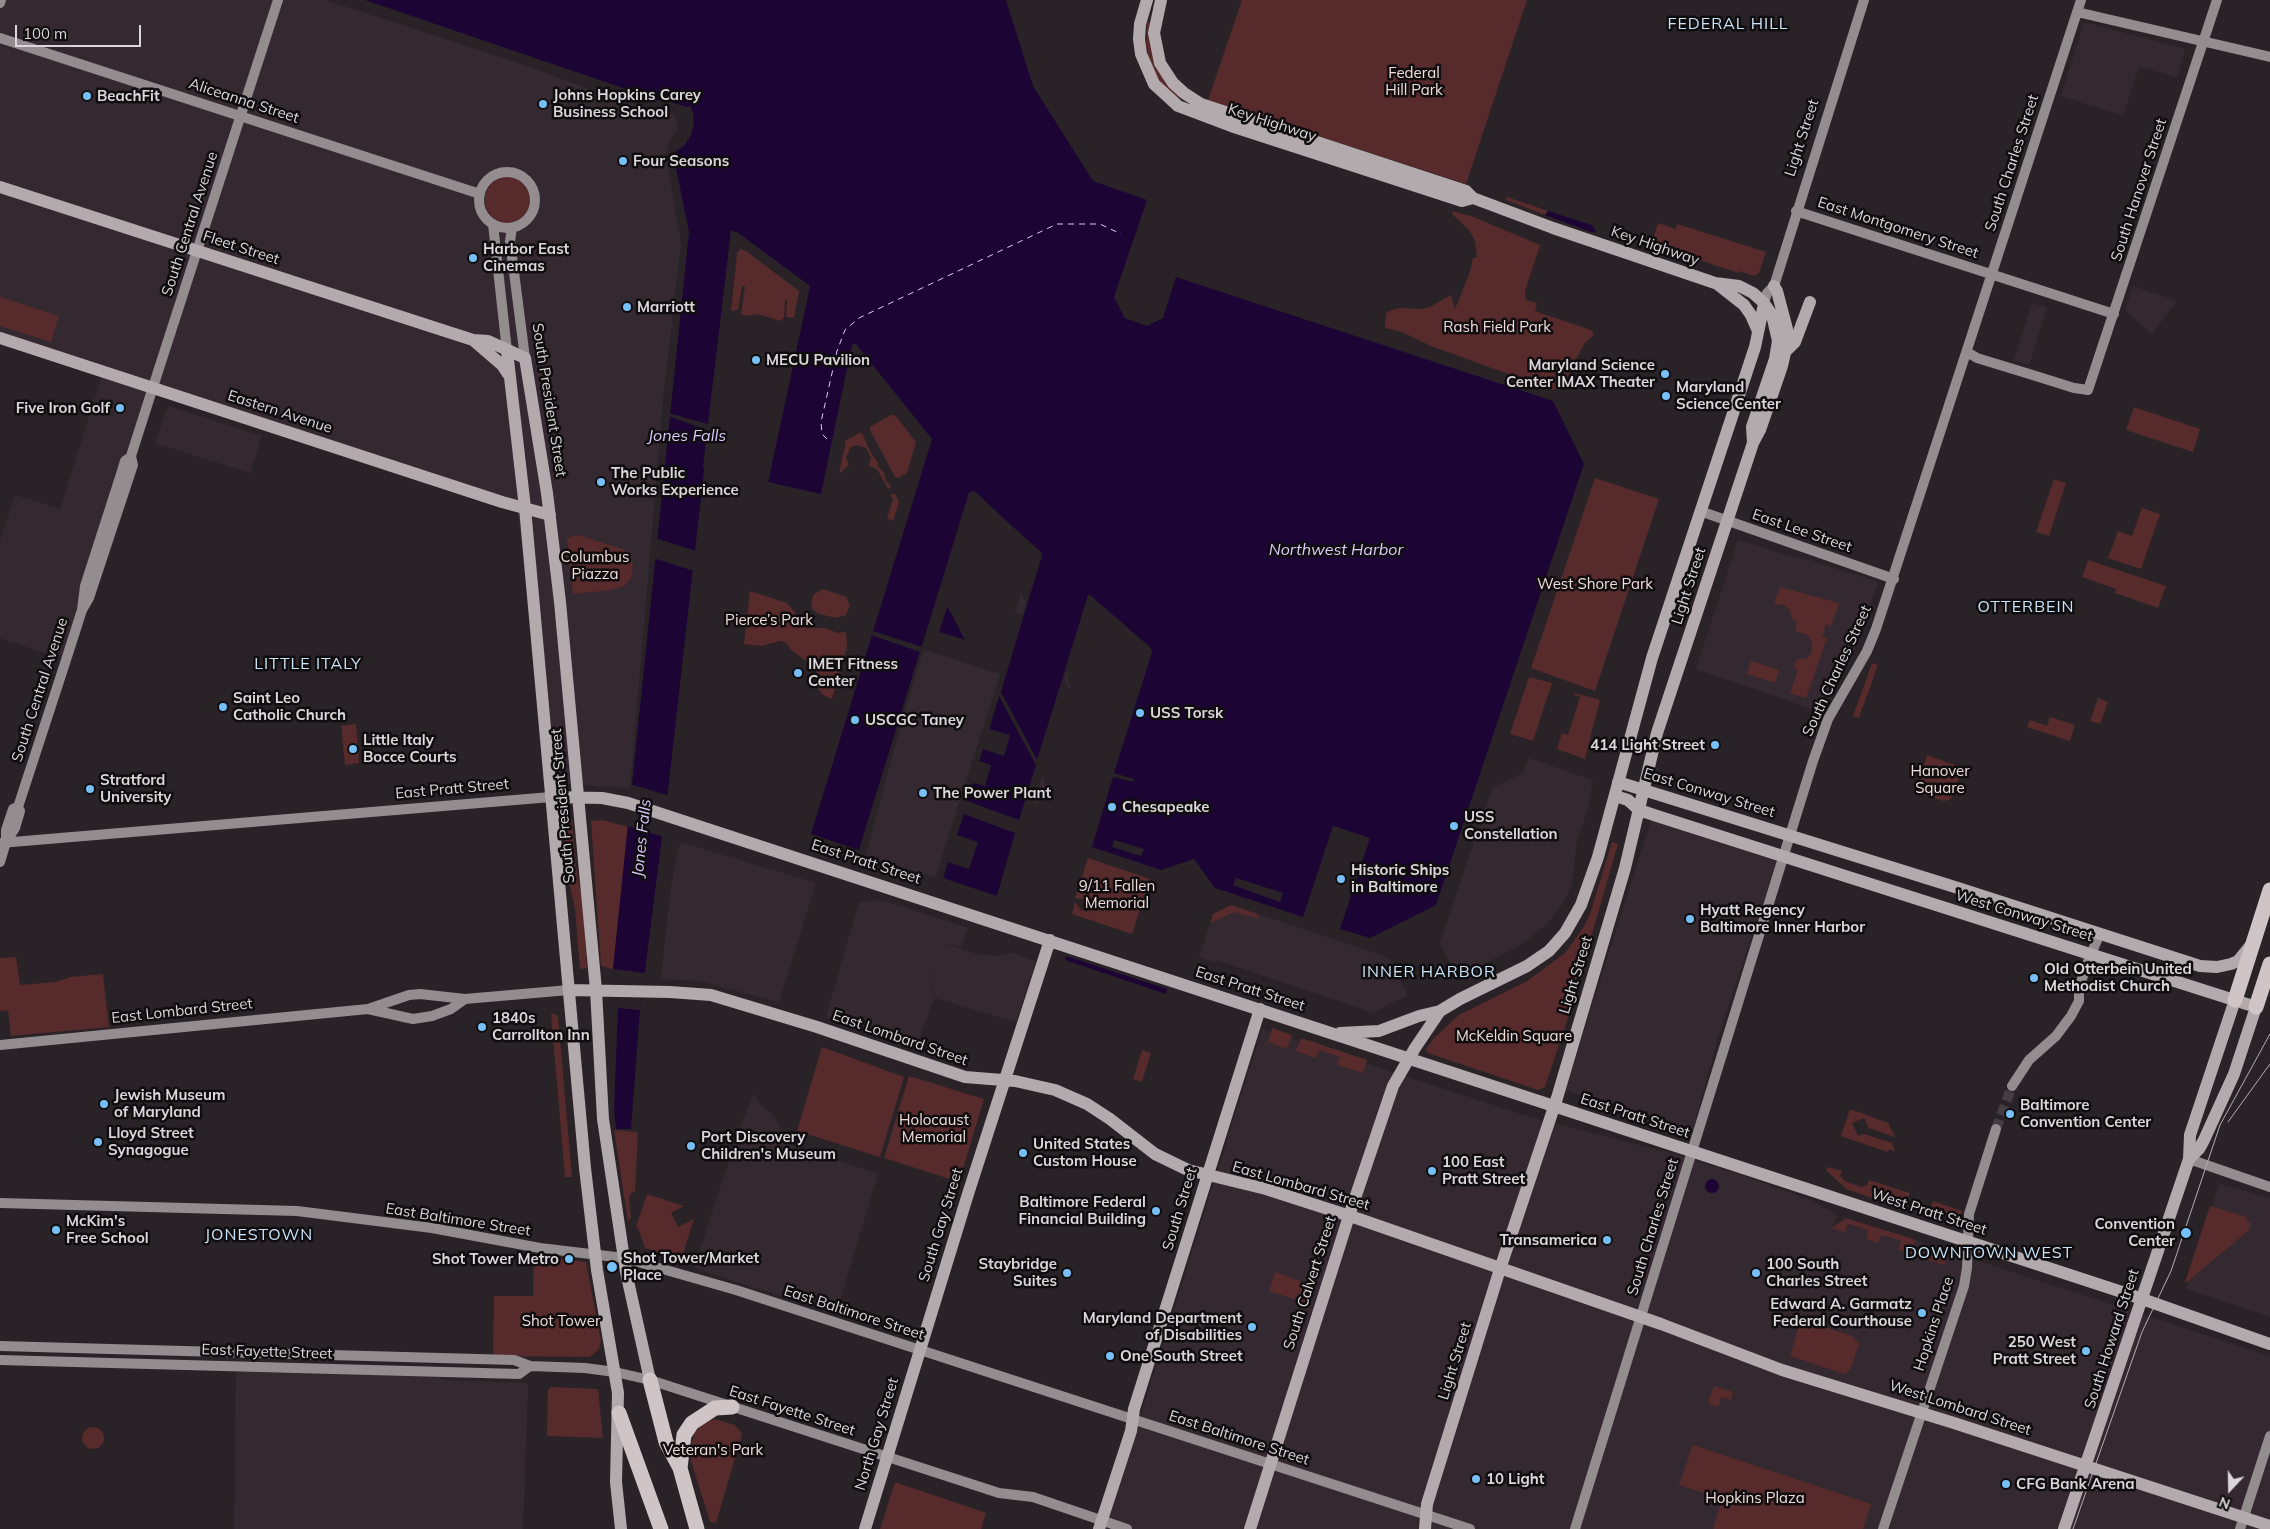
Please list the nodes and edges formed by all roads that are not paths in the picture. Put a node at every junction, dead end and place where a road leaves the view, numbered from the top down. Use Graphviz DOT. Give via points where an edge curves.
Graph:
graph roads {
  1 [pos="278,0"];
  2 [pos="1147,0"];
  3 [pos="1161,0"];
  4 [pos="1864,0"];
  5 [pos="2081,0"];
  6 [pos="2217,0"];
  7 [pos="2077,12"];
  8 [pos="0,38"];
  9 [pos="2204,41"];
  10 [pos="2270,57"];
  11 [pos="240,116"];
  12 [pos="0,187"];
  13 [pos="480,194"];
  14 [pos="1473,198"];
  15 [pos="1796,211"];
  16 [pos="493,224"];
  17 [pos="512,228"];
  18 [pos="197,251"];
  19 [pos="1991,274"];
  20 [pos="1715,283"];
  21 [pos="1774,286"];
  22 [pos="1810,302"];
  23 [pos="1764,304"];
  24 [pos="2114,314"];
  25 [pos="1758,331"];
  26 [pos="0,338"];
  27 [pos="473,340"];
  28 [pos="507,351"];
  29 [pos="1785,352"];
  30 [pos="1967,352"];
  31 [pos="525,358"];
  32 [pos="510,380"];
  33 [pos="153,388"];
  34 [pos="1753,443"];
  35 [pos="525,508"];
  36 [pos="1700,511"];
  37 [pos="550,515"];
  38 [pos="1728,521"];
  39 [pos="1894,578"];
  40 [pos="1618,782"];
  41 [pos="1643,789"];
  42 [pos="1615,796"];
  43 [pos="551,797"];
  44 [pos="579,797"];
  45 [pos="1639,810"];
  46 [pos="1789,835"];
  47 [pos="3,843"];
  48 [pos="1782,856"];
  49 [pos="0,862"];
  50 [pos="2270,890"];
  51 [pos="2100,933"];
  52 [pos="1050,940"];
  53 [pos="2251,945"];
  54 [pos="2092,954"];
  55 [pos="2270,964"];
  56 [pos="569,990"];
  57 [pos="596,990"];
  58 [pos="465,999"];
  59 [pos="2235,1000"];
  60 [pos="2256,1008"];
  61 [pos="1260,1009"];
  62 [pos="368,1010"];
  63 [pos="1440,1012"];
  64 [pos="1334,1034"];
  65 [pos="0,1045"];
  66 [pos="1408,1058"];
  67 [pos="1005,1080"];
  68 [pos="2012,1086"];
  69 [pos="1554,1107"];
  70 [pos="1996,1129"];
  71 [pos="1692,1151"];
  72 [pos="2189,1159"];
  73 [pos="1207,1176"];
  74 [pos="2270,1187"];
  75 [pos="0,1203"];
  76 [pos="1349,1216"];
  77 [pos="1968,1242"];
  78 [pos="595,1254"];
  79 [pos="624,1258"];
  80 [pos="1500,1269"];
  81 [pos="2142,1298"];
  82 [pos="1641,1317"];
  83 [pos="2270,1344"];
  84 [pos="0,1346"];
  85 [pos="921,1350"];
  86 [pos="228,1351"];
  87 [pos="0,1360"];
  88 [pos="228,1365"];
  89 [pos="530,1366"];
  90 [pos="615,1372"];
  91 [pos="650,1380"];
  92 [pos="732,1407"];
  93 [pos="619,1413"];
  94 [pos="1921,1413"];
  95 [pos="1133,1420"];
  96 [pos="2270,1436"];
  97 [pos="887,1458"];
  98 [pos="1270,1464"];
  99 [pos="2086,1466"];
  100 [pos="680,1468"];
  101 [pos="1426,1514"];
  102 [pos="2242,1523"];
  103 [pos="1100,1525"];
  104 [pos="2270,1526"];
  105 [pos="621,1529"];
  106 [pos="661,1529"];
  107 [pos="697,1529"];
  108 [pos="865,1529"];
  109 [pos="1127,1529"];
  110 [pos="1250,1529"];
  111 [pos="1425,1529"];
  112 [pos="1470,1529"];
  113 [pos="1576,1529"];
  114 [pos="1883,1529"];
  115 [pos="2064,1529"];
  1 -- 11 [label="main road, South Central Avenue"];
  2 -- 14 [label="main road, Key Highway" via="1140,24 1141,54 1154,84 1178,106 1462,201"];
  3 -- 14 [label="main road, Key Highway" via="1155,25 1156,51 1167,76 1191,98 1227,114 1466,191"];
  4 -- 15 [label="main road, Light Street"];
  5 -- 7 [label="main road, South Charles Street"];
  6 -- 9 [label="main road, South Hanover Street"];
  7 -- 9 [label="main road"];
  7 -- 19 [label="main road, South Charles Street"];
  8 -- 11 [label="main road, Aliceanna Street"];
  9 -- 10 [label="main road"];
  9 -- 24 [label="main road, South Hanover Street"];
  11 -- 13 [label="main road, Aliceanna Street"];
  11 -- 18 [label="main road, South Central Avenue"];
  12 -- 18 [label="main road, Fleet Street"];
  13 -- 16 [label="main road" via="481,211"];
  13 -- 17 [label="main road" via="489,178 503,172 514,172 528,181 536,197 534,210 528,220"];
  14 -- 20 [label="main road, Key Highway"];
  15 -- 19 [label="main road, East Montgomery Street"];
  15 -- 21 [label="main road, Light Street"];
  16 -- 17 [label="main road"];
  16 -- 28 [label="main road, South President Street"];
  17 -- 31 [label="main road, South President Street" via="510,240"];
  18 -- 27 [label="main road, Fleet Street"];
  18 -- 33 [label="main road, South Central Avenue"];
  19 -- 24 [label="main road, East Montgomery Street"];
  19 -- 30 [label="main road, South Charles Street"];
  20 -- 23 [label="main road, Key Highway" via="1747,289"];
  20 -- 25 [label="main road, Key Highway" via="1744,305"];
  21 -- 23 [label="main road, Light Street" via="1767,293"];
  21 -- 29 [label="main road, Light Street" via="1787,329"];
  22 -- 29 [label="main road" via="1795,342"];
  23 -- 25 [label="main road, Light Street"];
  23 -- 34 [label="main road, Light Street" via="1774,319 1777,346 1752,427"];
  24 -- 30 [label="main road, South Hanover Street" via="2088,390 2056,383"];
  25 -- 36 [label="main road, Light Street"];
  26 -- 33 [label="main road, Eastern Avenue"];
  27 -- 28 [label="main road, Fleet Street" via="488,341"];
  27 -- 32 [label="main road, Fleet Street" via="502,365"];
  28 -- 31 [label="main road, Fleet Street"];
  28 -- 32 [label="main road, South President Street"];
  29 -- 34 [label="main road, Light Street"];
  30 -- 39 [label="main road, South Charles Street"];
  31 -- 37 [label="main road, South President Street"];
  32 -- 35 [label="main road, South President Street"];
  33 -- 35 [label="main road, Eastern Avenue"];
  33 -- 47 [label="main road, South Central Avenue" via="131,457 125,461 85,586 82,610 18,807 20,811 15,828"];
  34 -- 38 [label="main road, Light Street"];
  35 -- 37 [label="main road, Eastern Avenue"];
  35 -- 43 [label="main road, South President Street"];
  36 -- 38 [label="main road, East Lee Street"];
  36 -- 40 [label="main road, Light Street" via="1652,658"];
  37 -- 44 [label="main road, South President Street"];
  38 -- 39 [label="main road, East Lee Street"];
  38 -- 41 [label="main road, Light Street" via="1657,732"];
  39 -- 46 [label="main road, South Charles Street" via="1867,651 1824,728"];
  40 -- 41 [label="main road, East Conway Street"];
  40 -- 42 [label="main road, Light Street"];
  41 -- 45 [label="main road, Light Street"];
  41 -- 46 [label="main road, East Conway Street"];
  42 -- 45 [label="main road, East Conway Street" via="1628,800"];
  42 -- 63 [label="main road, Light Street" via="1581,905 1562,937 1527,966"];
  43 -- 44 [label="main road, East Pratt Street"];
  43 -- 47 [label="main road, East Pratt Street"];
  43 -- 56 [label="main road, South President Street"];
  44 -- 52 [label="main road, East Pratt Street" via="628,803"];
  44 -- 57 [label="main road, South President Street"];
  45 -- 48 [label="main road, East Conway Street"];
  45 -- 69 [label="main road, Light Street"];
  46 -- 48 [label="main road, South Charles Street"];
  46 -- 51 [label="main road, West Conway Street"];
  47 -- 49 [label="main road, South Central Avenue"];
  48 -- 54 [label="main road, West Conway Street"];
  48 -- 71 [label="main road, South Charles Street"];
  50 -- 53 [label="highway"];
  51 -- 53 [label="main road, West Conway Street" via="2206,967 2238,961"];
  51 -- 54 [label="main road"];
  52 -- 61 [label="main road, East Pratt Street"];
  52 -- 67 [label="main road, South Gay Street"];
  53 -- 59 [label="highway"];
  54 -- 59 [label="main road, West Conway Street"];
  54 -- 68 [label="main road" via="2072,1016 2056,1036 2029,1060"];
  55 -- 60 [label="highway"];
  56 -- 57 [label="main road, East Lombard Street"];
  56 -- 58 [label="main road, East Lombard Street"];
  56 -- 78 [label="main road, South President Street"];
  57 -- 67 [label="main road, East Lombard Street" via="705,994 812,1025 965,1077"];
  57 -- 79 [label="main road, South President Street" via="603,1119"];
  58 -- 62 [label="main road, East Lombard Street" via="409,995"];
  58 -- 62 [label="main road, East Lombard Street" via="451,1009 423,1018 404,1018"];
  59 -- 60 [label="main road, West Conway Street"];
  59 -- 72 [label="main road, South Howard Street" via="2190,1135"];
  60 -- 72 [label="main road, South Howard Street" via="2234,1074 2202,1144"];
  61 -- 64 [label="main road, East Pratt Street"];
  61 -- 73 [label="main road, South Street"];
  62 -- 65 [label="main road, East Lombard Street"];
  63 -- 64 [label="main road" via="1379,1031"];
  63 -- 66 [label="main road, Light Street"];
  64 -- 66 [label="main road, East Pratt Street"];
  66 -- 69 [label="main road, East Pratt Street"];
  66 -- 76 [label="main road, South Calvert Street" via="1392,1086"];
  67 -- 73 [label="main road, East Lombard Street" via="1043,1086 1081,1101 1155,1154"];
  67 -- 85 [label="main road, South Gay Street"];
  69 -- 71 [label="main road, East Pratt Street"];
  69 -- 80 [label="main road, Light Street"];
  70 -- 77 [label="main road, Hopkins Place" via="1971,1205"];
  71 -- 77 [label="main road, West Pratt Street"];
  71 -- 82 [label="main road, South Charles Street"];
  72 -- 74 [label="main road"];
  72 -- 81 [label="main road, South Howard Street"];
  73 -- 76 [label="main road, East Lombard Street" via="1266,1189"];
  73 -- 95 [label="main road, South Street"];
  75 -- 78 [label="main road, East Baltimore Street" via="297,1211"];
  76 -- 80 [label="main road, East Lombard Street"];
  76 -- 98 [label="main road, South Calvert Street"];
  77 -- 81 [label="main road, West Pratt Street"];
  77 -- 94 [label="main road, Hopkins Place" via="1964,1286"];
  78 -- 79 [label="main road, East Baltimore Street"];
  78 -- 90 [label="main road, South President Street"];
  79 -- 85 [label="main road, East Baltimore Street" via="688,1275"];
  79 -- 91 [label="main road, South President Street"];
  80 -- 82 [label="main road, East Lombard Street"];
  80 -- 101 [label="main road, Light Street"];
  81 -- 83 [label="main road, West Pratt Street"];
  81 -- 99 [label="main road, South Howard Street"];
  82 -- 94 [label="main road, West Lombard Street" via="1777,1368"];
  82 -- 113 [label="main road, South Charles Street"];
  84 -- 86 [label="main road, East Fayette Street"];
  85 -- 95 [label="main road, East Baltimore Street"];
  85 -- 97 [label="main road, North Gay Street"];
  86 -- 88 [label="main road"];
  86 -- 89 [label="main road, East Fayette Street" via="514,1360"];
  87 -- 88 [label="main road, East Fayette Street"];
  88 -- 89 [label="main road, East Fayette Street" via="519,1374"];
  89 -- 90 [label="main road, East Fayette Street"];
  90 -- 91 [label="main road, East Fayette Street"];
  90 -- 93 [label="main road, South President Street"];
  91 -- 92 [label="main road, East Fayette Street"];
  91 -- 100 [label="highway" via="666,1442"];
  92 -- 97 [label="main road, East Fayette Street"];
  92 -- 100 [label="highway" via="715,1408 692,1423 684,1435"];
  93 -- 105 [label="main road, South President Street" via="616,1476"];
  93 -- 106 [label="highway"];
  94 -- 99 [label="main road, West Lombard Street"];
  94 -- 114 [label="main road, Hopkins Place"];
  95 -- 98 [label="main road, East Baltimore Street"];
  95 -- 103 [label="main road, South Street"];
  96 -- 102 [label="main road"];
  97 -- 103 [label="main road, East Fayette Street" via="999,1493 1032,1497"];
  97 -- 108 [label="main road, North Gay Street"];
  98 -- 101 [label="main road, East Baltimore Street"];
  98 -- 110 [label="main road, South Calvert Street"];
  99 -- 102 [label="main road, West Lombard Street"];
  99 -- 115 [label="main road, South Howard Street"];
  100 -- 107 [label="highway"];
  101 -- 111 [label="main road, Light Street"];
  101 -- 112 [label="main road, East Baltimore Street"];
  102 -- 104 [label="main road, West Lombard Street"];
  103 -- 109 [label="main road, East Fayette Street"];
}
